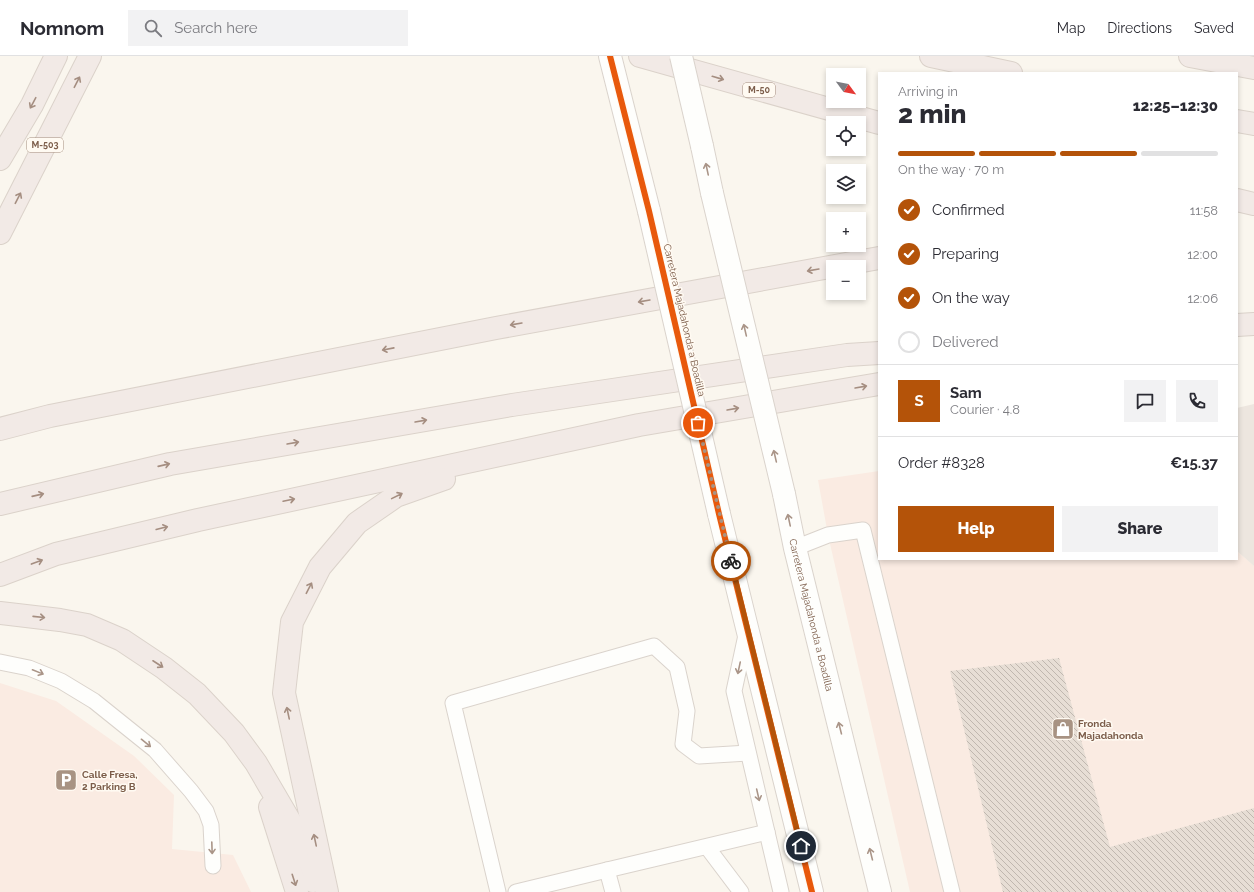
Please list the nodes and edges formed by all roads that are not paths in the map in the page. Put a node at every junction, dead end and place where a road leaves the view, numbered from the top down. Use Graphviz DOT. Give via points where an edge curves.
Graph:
graph roads {
  1 [pos="56,56"];
  2 [pos="90,56"];
  3 [pos="610,56"];
  4 [pos="640,56"];
  5 [pos="681,56"];
  6 [pos="931,56"];
  7 [pos="1190,56"];
  8 [pos="1254,68"];
  9 [pos="1006,72"];
  10 [pos="1238,121"];
  11 [pos="878,123"];
  12 [pos="1254,124"];
  13 [pos="0,159"];
  14 [pos="1238,200"];
  15 [pos="1254,204"];
  16 [pos="0,233"];
  17 [pos="878,258"];
  18 [pos="1254,324"];
  19 [pos="1238,325"];
  20 [pos="878,353"];
  21 [pos="878,384"];
  22 [pos="639,425"];
  23 [pos="0,429"];
  24 [pos="0,504"];
  25 [pos="795,548"];
  26 [pos="0,575"];
  27 [pos="0,613"];
  28 [pos="748,630"];
  29 [pos="0,662"];
  30 [pos="748,753"];
  31 [pos="256,762"];
  32 [pos="767,832"];
  33 [pos="707,846"];
  34 [pos="213,866"];
  35 [pos="607,870"];
  36 [pos="297,892"];
  37 [pos="317,892"];
  38 [pos="326,892"];
  39 [pos="498,892"];
  40 [pos="516,892"];
  41 [pos="613,892"];
  42 [pos="741,892"];
  43 [pos="781,892"];
  44 [pos="812,892"];
  45 [pos="880,892"];
  46 [pos="952,892"];
  1 -- 13 [label="highway, M-503, one-way" via="32,105"];
  16 -- 2 [label="highway, M-503, one-way"];
  3 -- 28 [label="street, Carretera Majadahonda a Boadilla, bridge"];
  4 -- 11 [label="highway, M-50, one-way"];
  25 -- 5 [label="street, Carretera Majadahonda a Boadilla, one-way, bridge"];
  6 -- 9 [label="highway"];
  7 -- 8 [label="highway"];
  10 -- 12 [label="highway"];
  14 -- 15 [label="highway"];
  17 -- 23 [label="highway, one-way" via="496,328 50,416"];
  18 -- 19 [label="highway"];
  24 -- 20 [label="highway, one-way" via="170,464 512,405 847,355"];
  22 -- 21 [label="highway, one-way"];
  26 -- 22 [label="highway, one-way" via="56,554 198,520"];
  38 -- 22 [label="highway, one-way" via="284,693 292,622 320,567 357,523 396,496 434,482"];
  45 -- 25 [label="street, Carretera Majadahonda a Boadilla, one-way"];
  25 -- 46 [label="lane" via="828,535 863,530"];
  27 -- 31 [label="highway, one-way" via="87,625 122,640 197,694 234,732"];
  28 -- 30 [label="lane, one-way" via="734,692"];
  28 -- 44 [label="street, Carretera Majadahonda a Boadilla"];
  29 -- 34 [label="lane, one-way" via="29,668 61,681 94,701 156,750 206,811 211,825"];
  30 -- 32 [label="lane, one-way"];
  30 -- 39 [label="lane" via="699,756 682,744 687,711 677,667 654,646 453,703"];
  31 -- 36 [label="highway, one-way"];
  31 -- 37 [label="highway" via="291,823"];
  32 -- 33 [label="lane"];
  32 -- 43 [label="lane"];
  33 -- 35 [label="lane"];
  33 -- 42 [label="lane"];
  35 -- 40 [label="lane"];
  35 -- 41 [label="lane"];
}
